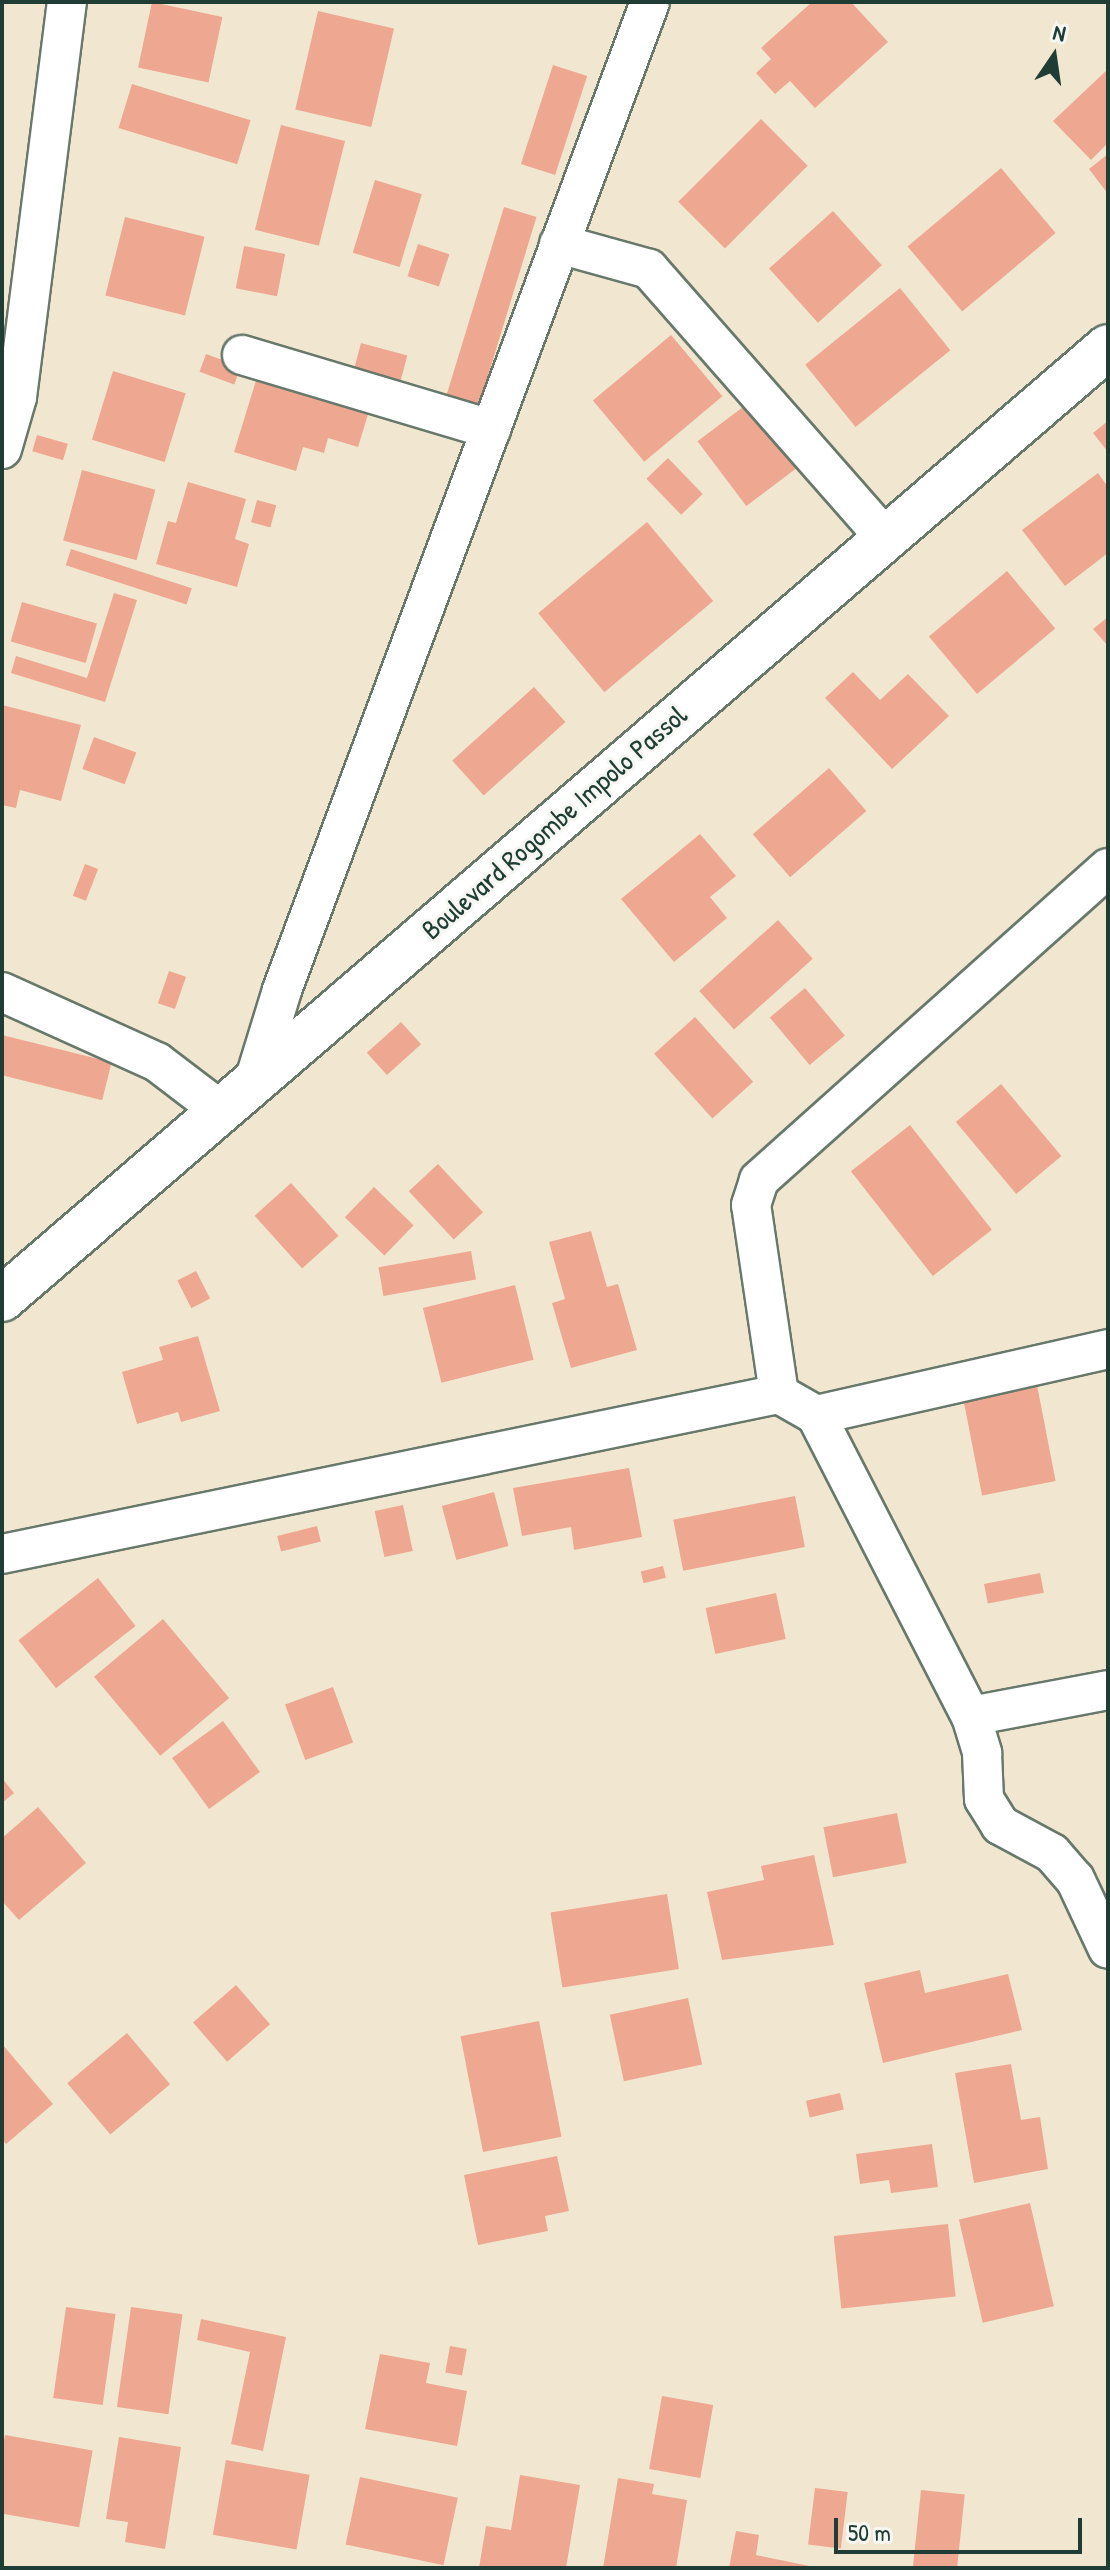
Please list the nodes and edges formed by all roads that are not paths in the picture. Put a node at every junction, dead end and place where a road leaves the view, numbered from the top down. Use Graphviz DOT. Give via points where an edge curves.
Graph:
graph roads {
  1 [pos="67,2"];
  2 [pos="650,2"];
  3 [pos="559,244"];
  4 [pos="1108,347"];
  5 [pos="242,355"];
  6 [pos="9,395"];
  7 [pos="491,429"];
  8 [pos="2,449"];
  9 [pos="885,538"];
  10 [pos="1108,868"];
  11 [pos="2,992"];
  12 [pos="255,1078"];
  13 [pos="220,1110"];
  14 [pos="2,1299"];
  15 [pos="1108,1349"];
  16 [pos="779,1394"];
  17 [pos="816,1415"];
  18 [pos="2,1554"];
  19 [pos="1108,1690"];
  20 [pos="971,1716"];
  21 [pos="1108,1949"];
  1 -- 6 [label="street"];
  2 -- 3 [label="street"];
  3 -- 7 [label="street"];
  3 -- 9 [label="street" via="649,269"];
  4 -- 9 [label="street, Boulevard Rogombe Impolo Passol"];
  5 -- 7 [label="street"];
  6 -- 8 [label="street"];
  7 -- 12 [label="street" via="282,990"];
  9 -- 12 [label="street, Boulevard Rogombe Impolo Passol"];
  10 -- 16 [label="street" via="759,1180 751,1205"];
  11 -- 13 [label="street" via="157,1062"];
  12 -- 13 [label="street, Boulevard Rogombe Impolo Passol"];
  13 -- 14 [label="street, Boulevard Rogombe Impolo Passol"];
  15 -- 17 [label="street"];
  16 -- 17 [label="street"];
  16 -- 18 [label="street"];
  17 -- 20 [label="street"];
  19 -- 20 [label="street"];
  20 -- 21 [label="street" via="982,1753 984,1799 1000,1825 1052,1853 1075,1879"];
}
